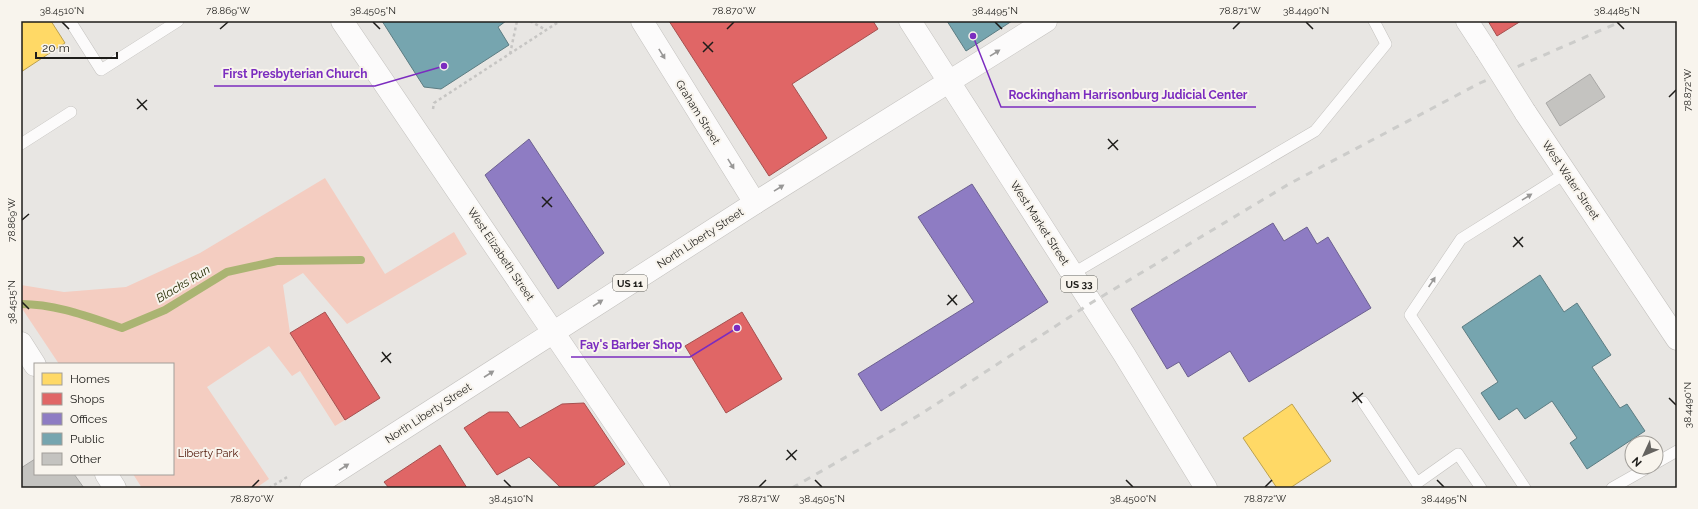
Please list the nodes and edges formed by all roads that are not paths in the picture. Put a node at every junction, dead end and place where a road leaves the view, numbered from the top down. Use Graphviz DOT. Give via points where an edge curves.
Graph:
graph roads {
  1 [pos="70,21"];
  2 [pos="178,21"];
  3 [pos="342,21"];
  4 [pos="642,21"];
  5 [pos="910,21"];
  6 [pos="1046,21"];
  7 [pos="1374,21"];
  8 [pos="1467,21"];
  9 [pos="950,81"];
  10 [pos="71,112"];
  11 [pos="21,144"];
  12 [pos="1566,172"];
  13 [pos="755,203"];
  14 [pos="1072,274"];
  15 [pos="554,332"];
  16 [pos="1677,339"];
  17 [pos="21,343"];
  18 [pos="34,363"];
  19 [pos="1363,402"];
  20 [pos="1677,451"];
  21 [pos="1664,458"];
  22 [pos="107,475"];
  23 [pos="1635,475"];
  24 [pos="115,488"];
  25 [pos="311,488"];
  26 [pos="659,488"];
  27 [pos="1206,488"];
  28 [pos="1481,488"];
  29 [pos="1525,488"];
  30 [pos="1612,488"];
  1 -- 2 [label="lane" via="101,70"];
  3 -- 15 [label="main road, West Elizabeth Street"];
  4 -- 13 [label="main road, Graham Street, one-way"];
  5 -- 9 [label="main road, West Market Street / US 33"];
  9 -- 6 [label="main road, US 11, one-way"];
  7 -- 14 [label="lane" via="1386,44 1315,131"];
  8 -- 12 [label="main road, West Water Street, bridge"];
  13 -- 9 [label="main road, North Liberty Street / US 11, one-way"];
  9 -- 14 [label="main road, West Market Street / US 33"];
  10 -- 11 [label="lane"];
  12 -- 16 [label="main road, West Water Street"];
  29 -- 12 [label="lane, one-way" via="1410,315 1461,239"];
  15 -- 13 [label="main road, North Liberty Street / US 11, one-way"];
  14 -- 27 [label="main road, West Market Street / US 33"];
  25 -- 15 [label="main road, North Liberty Street / US 11, one-way"];
  15 -- 26 [label="main road, West Elizabeth Street"];
  17 -- 18 [label="main road"];
  19 -- 28 [label="lane" via="1417,483 1458,454"];
  20 -- 21 [label="lane"];
  22 -- 24 [label="main road"];
  23 -- 30 [label="lane"];
}
